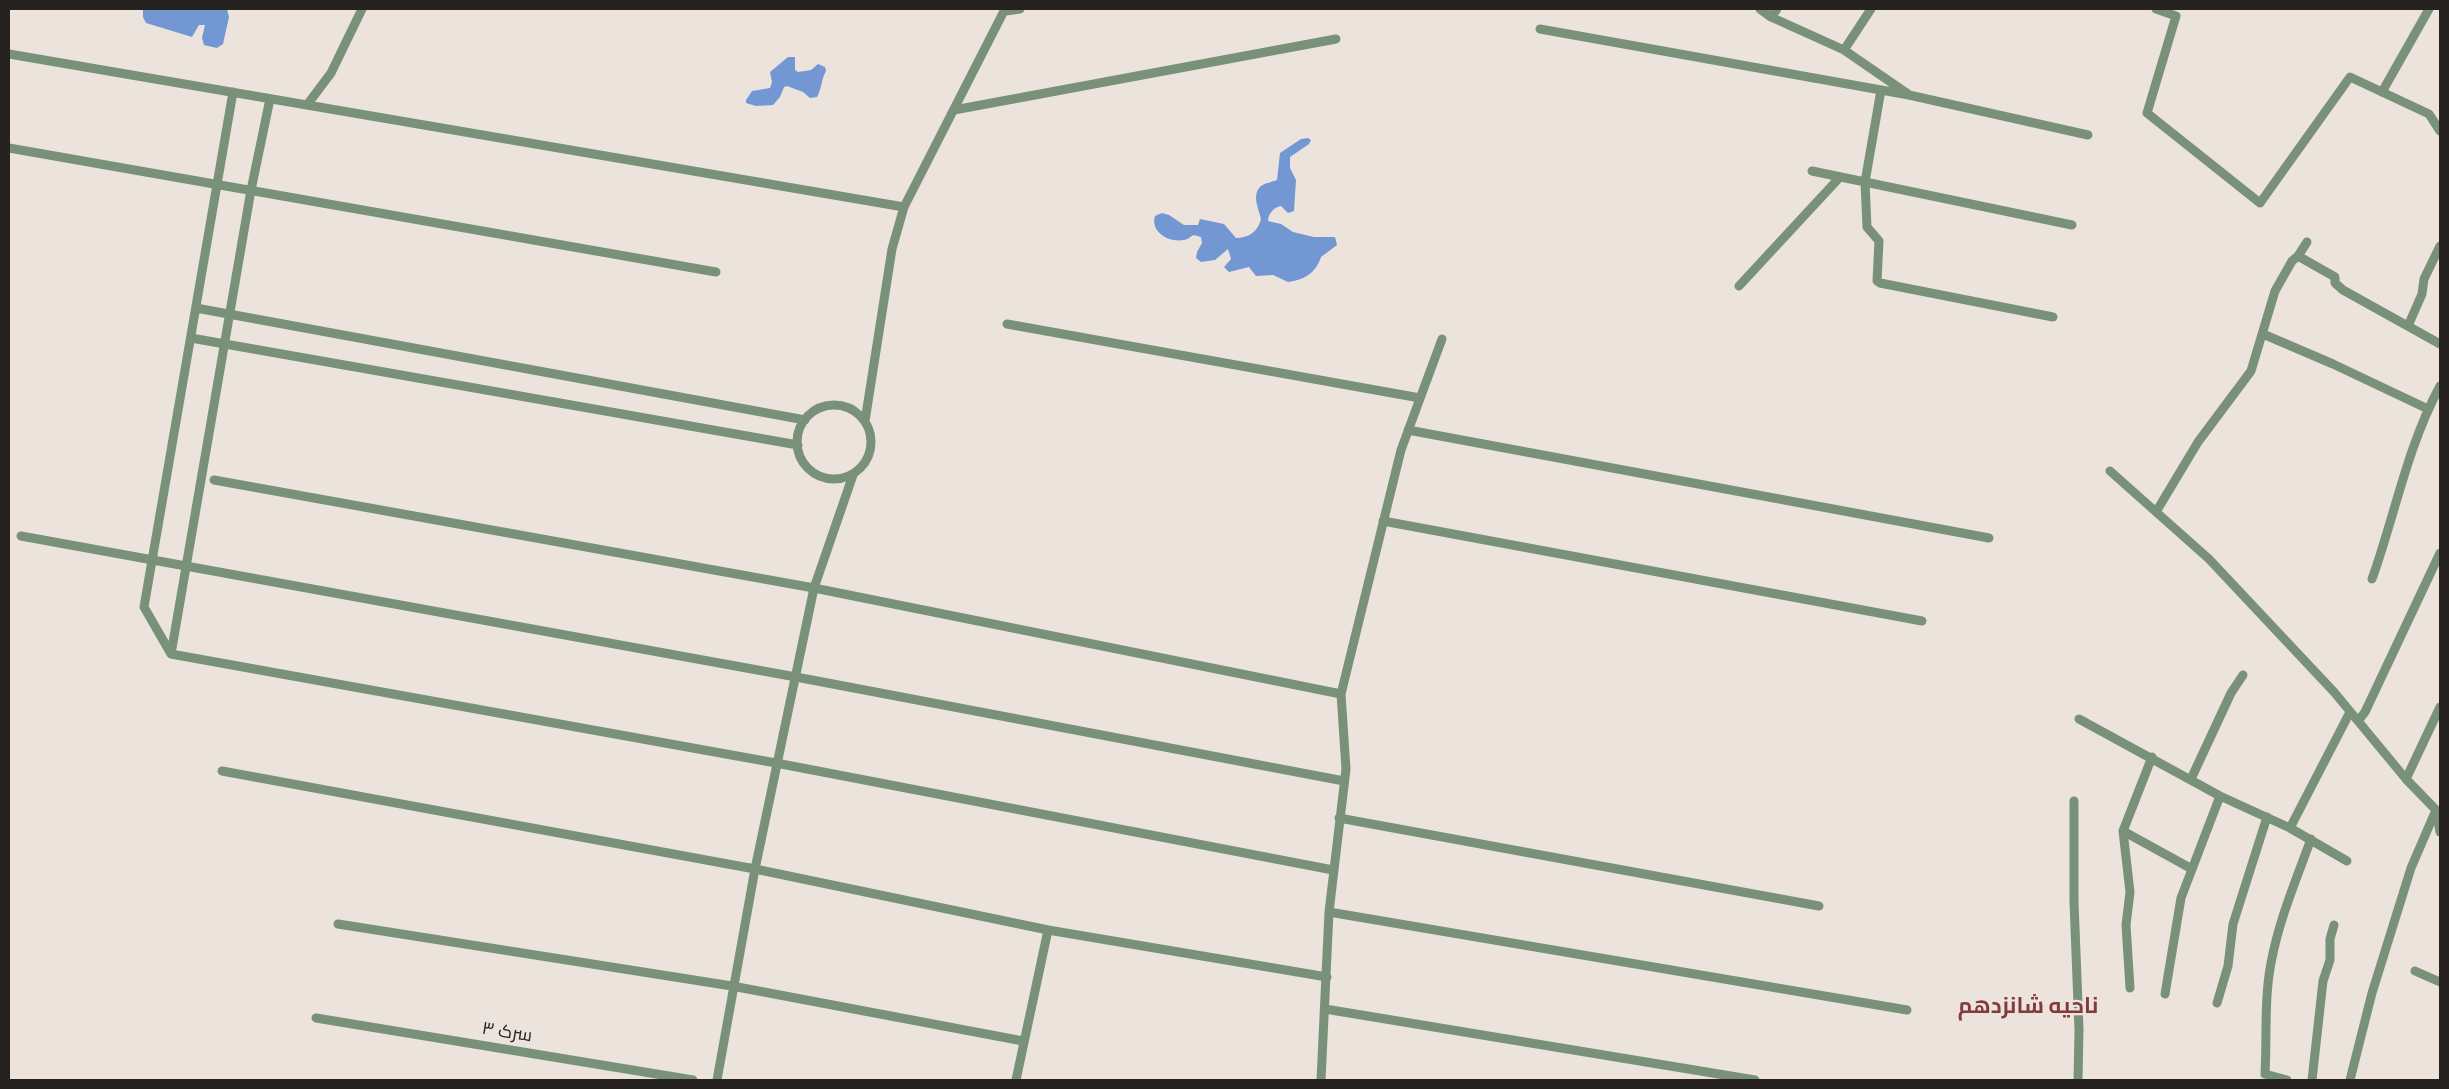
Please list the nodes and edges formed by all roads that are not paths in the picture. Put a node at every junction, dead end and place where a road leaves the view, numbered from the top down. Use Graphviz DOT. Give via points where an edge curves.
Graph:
graph roads {
  1 [pos="362,9"];
  2 [pos="1020,9"];
  3 [pos="1760,9"];
  4 [pos="1777,9"];
  5 [pos="1871,9"];
  6 [pos="2156,9"];
  7 [pos="2428,9"];
  8 [pos="1005,10"];
  9 [pos="1771,17"];
  10 [pos="1540,29"];
  11 [pos="1336,39"];
  12 [pos="1844,50"];
  13 [pos="9,54"];
  14 [pos="1881,90"];
  15 [pos="233,92"];
  16 [pos="2382,92"];
  17 [pos="1910,95"];
  18 [pos="270,98"];
  19 [pos="307,105"];
  20 [pos="954,110"];
  21 [pos="2440,131"];
  22 [pos="2088,135"];
  23 [pos="9,148"];
  24 [pos="1812,171"];
  25 [pos="1840,177"];
  26 [pos="1865,182"];
  27 [pos="217,184"];
  28 [pos="251,190"];
  29 [pos="904,207"];
  30 [pos="2072,225"];
  31 [pos="2306,242"];
  32 [pos="2440,246"];
  33 [pos="2298,256"];
  34 [pos="716,272"];
  35 [pos="1740,286"];
  36 [pos="196,308"];
  37 [pos="230,313"];
  38 [pos="2053,317"];
  39 [pos="1007,324"];
  40 [pos="2408,326"];
  41 [pos="2263,334"];
  42 [pos="191,338"];
  43 [pos="1442,339"];
  44 [pos="225,344"];
  45 [pos="2440,344"];
  46 [pos="2440,386"];
  47 [pos="1420,398"];
  48 [pos="2428,409"];
  49 [pos="805,420"];
  50 [pos="865,421"];
  51 [pos="1408,430"];
  52 [pos="798,446"];
  53 [pos="2110,470"];
  54 [pos="853,475"];
  55 [pos="214,480"];
  56 [pos="2156,512"];
  57 [pos="1383,521"];
  58 [pos="21,536"];
  59 [pos="1989,538"];
  60 [pos="2440,553"];
  61 [pos="152,560"];
  62 [pos="186,566"];
  63 [pos="2372,579"];
  64 [pos="814,588"];
  65 [pos="1922,620"];
  66 [pos="171,654"];
  67 [pos="2243,675"];
  68 [pos="796,677"];
  69 [pos="1341,694"];
  70 [pos="2440,707"];
  71 [pos="2350,712"];
  72 [pos="2079,719"];
  73 [pos="2358,721"];
  74 [pos="2152,757"];
  75 [pos="776,763"];
  76 [pos="222,771"];
  77 [pos="2191,778"];
  78 [pos="2406,779"];
  79 [pos="1344,781"];
  80 [pos="2220,796"];
  81 [pos="2074,801"];
  82 [pos="2268,817"];
  83 [pos="1339,818"];
  84 [pos="2439,820"];
  85 [pos="2290,828"];
  86 [pos="2124,831"];
  87 [pos="2311,839"];
  88 [pos="2347,861"];
  89 [pos="755,869"];
  90 [pos="2192,869"];
  91 [pos="1333,870"];
  92 [pos="1819,906"];
  93 [pos="1329,912"];
  94 [pos="338,924"];
  95 [pos="2334,925"];
  96 [pos="1048,930"];
  97 [pos="2415,971"];
  98 [pos="1327,977"];
  99 [pos="2440,982"];
  100 [pos="732,986"];
  101 [pos="2130,988"];
  102 [pos="2165,994"];
  103 [pos="2217,1003"];
  104 [pos="1325,1009"];
  105 [pos="1907,1010"];
  106 [pos="316,1018"];
  107 [pos="1023,1041"];
  108 [pos="693,1080"];
  109 [pos="717,1080"];
  110 [pos="1016,1080"];
  111 [pos="1321,1080"];
  112 [pos="1755,1080"];
  113 [pos="2078,1080"];
  114 [pos="2286,1080"];
  115 [pos="2312,1080"];
  116 [pos="2350,1080"];
  1 -- 19 [label="street" via="331,74"];
  2 -- 8 [label="street"];
  3 -- 9 [label="street"];
  4 -- 9 [label="street"];
  5 -- 12 [label="street"];
  6 -- 16 [label="street" via="2176,16 2147,113 2260,203 2350,77"];
  7 -- 16 [label="street"];
  8 -- 20 [label="street"];
  9 -- 12 [label="street"];
  10 -- 14 [label="street"];
  11 -- 20 [label="street"];
  12 -- 17 [label="street"];
  13 -- 15 [label="street"];
  14 -- 17 [label="street"];
  14 -- 26 [label="street"];
  15 -- 18 [label="street"];
  15 -- 27 [label="street"];
  16 -- 21 [label="street" via="2429,114"];
  17 -- 22 [label="street"];
  18 -- 19 [label="street"];
  18 -- 28 [label="street"];
  19 -- 29 [label="street"];
  20 -- 29 [label="street"];
  23 -- 27 [label="street"];
  24 -- 25 [label="street"];
  25 -- 26 [label="street"];
  25 -- 35 [label="street"];
  26 -- 30 [label="street"];
  26 -- 38 [label="street" via="1867,227 1880,241 1876,276 1880,283"];
  27 -- 28 [label="street"];
  27 -- 36 [label="street"];
  28 -- 34 [label="street"];
  28 -- 37 [label="street"];
  29 -- 50 [label="street" via="892,249"];
  31 -- 33 [label="street"];
  32 -- 40 [label="street" via="2424,278 2422,294"];
  33 -- 40 [label="street" via="2336,277 2335,283 2343,290"];
  33 -- 41 [label="street" via="2275,291"];
  36 -- 37 [label="street"];
  36 -- 42 [label="street"];
  37 -- 44 [label="street"];
  37 -- 49 [label="street"];
  39 -- 47 [label="street"];
  40 -- 45 [label="street"];
  41 -- 48 [label="street"];
  41 -- 56 [label="street" via="2251,371 2198,442"];
  42 -- 44 [label="street"];
  42 -- 61 [label="street"];
  43 -- 47 [label="street"];
  44 -- 52 [label="street"];
  44 -- 62 [label="street"];
  46 -- 48 [label="street"];
  47 -- 51 [label="street"];
  48 -- 63 [label="street" via="2409,455 2388,536"];
  49 -- 50 [label="street" via="822,407 836,405 850,408"];
  49 -- 52 [label="street" via="797,440"];
  50 -- 54 [label="street" via="871,444 868,458"];
  51 -- 57 [label="street"];
  51 -- 59 [label="street"];
  52 -- 54 [label="street" via="806,466 818,475 832,479"];
  53 -- 56 [label="street"];
  54 -- 64 [label="street"];
  55 -- 64 [label="street"];
  56 -- 71 [label="street" via="2209,559"];
  57 -- 65 [label="street"];
  57 -- 69 [label="street"];
  58 -- 61 [label="street"];
  60 -- 73 [label="street"];
  61 -- 62 [label="street"];
  61 -- 66 [label="street" via="144,607"];
  62 -- 66 [label="street"];
  62 -- 68 [label="street"];
  64 -- 68 [label="street"];
  64 -- 69 [label="street"];
  66 -- 75 [label="street"];
  67 -- 77 [label="street" via="2231,693"];
  68 -- 75 [label="street"];
  68 -- 79 [label="street"];
  69 -- 79 [label="street"];
  70 -- 78 [label="street"];
  71 -- 73 [label="street"];
  71 -- 85 [label="street"];
  72 -- 74 [label="street"];
  73 -- 78 [label="street"];
  74 -- 77 [label="street"];
  74 -- 86 [label="street"];
  75 -- 89 [label="street"];
  75 -- 91 [label="street"];
  76 -- 89 [label="street"];
  77 -- 80 [label="street"];
  78 -- 84 [label="street"];
  79 -- 83 [label="street"];
  80 -- 82 [label="street"];
  80 -- 90 [label="street"];
  81 -- 113 [label="street"];
  82 -- 85 [label="street"];
  82 -- 103 [label="street" via="2233,924 2228,966"];
  83 -- 91 [label="street"];
  83 -- 92 [label="street"];
  84 -- 116 [label="street" via="2411,868 2372,993"];
  85 -- 87 [label="street"];
  86 -- 90 [label="street"];
  86 -- 101 [label="street" via="2130,892 2126,925"];
  87 -- 88 [label="street"];
  87 -- 114 [label="street" via="2279,925 2267,998 2265,1074"];
  89 -- 96 [label="street"];
  89 -- 100 [label="street"];
  90 -- 102 [label="street" via="2181,898"];
  91 -- 93 [label="street"];
  93 -- 98 [label="street"];
  93 -- 105 [label="street"];
  94 -- 100 [label="street"];
  95 -- 115 [label="street" via="2330,960 2323,981"];
  96 -- 98 [label="street"];
  96 -- 107 [label="street"];
  97 -- 99 [label="street"];
  98 -- 104 [label="street"];
  100 -- 107 [label="street"];
  100 -- 109 [label="street"];
  104 -- 111 [label="street"];
  104 -- 112 [label="street"];
  106 -- 108 [label="street, سرک ۳"];
  107 -- 110 [label="street"];
}
